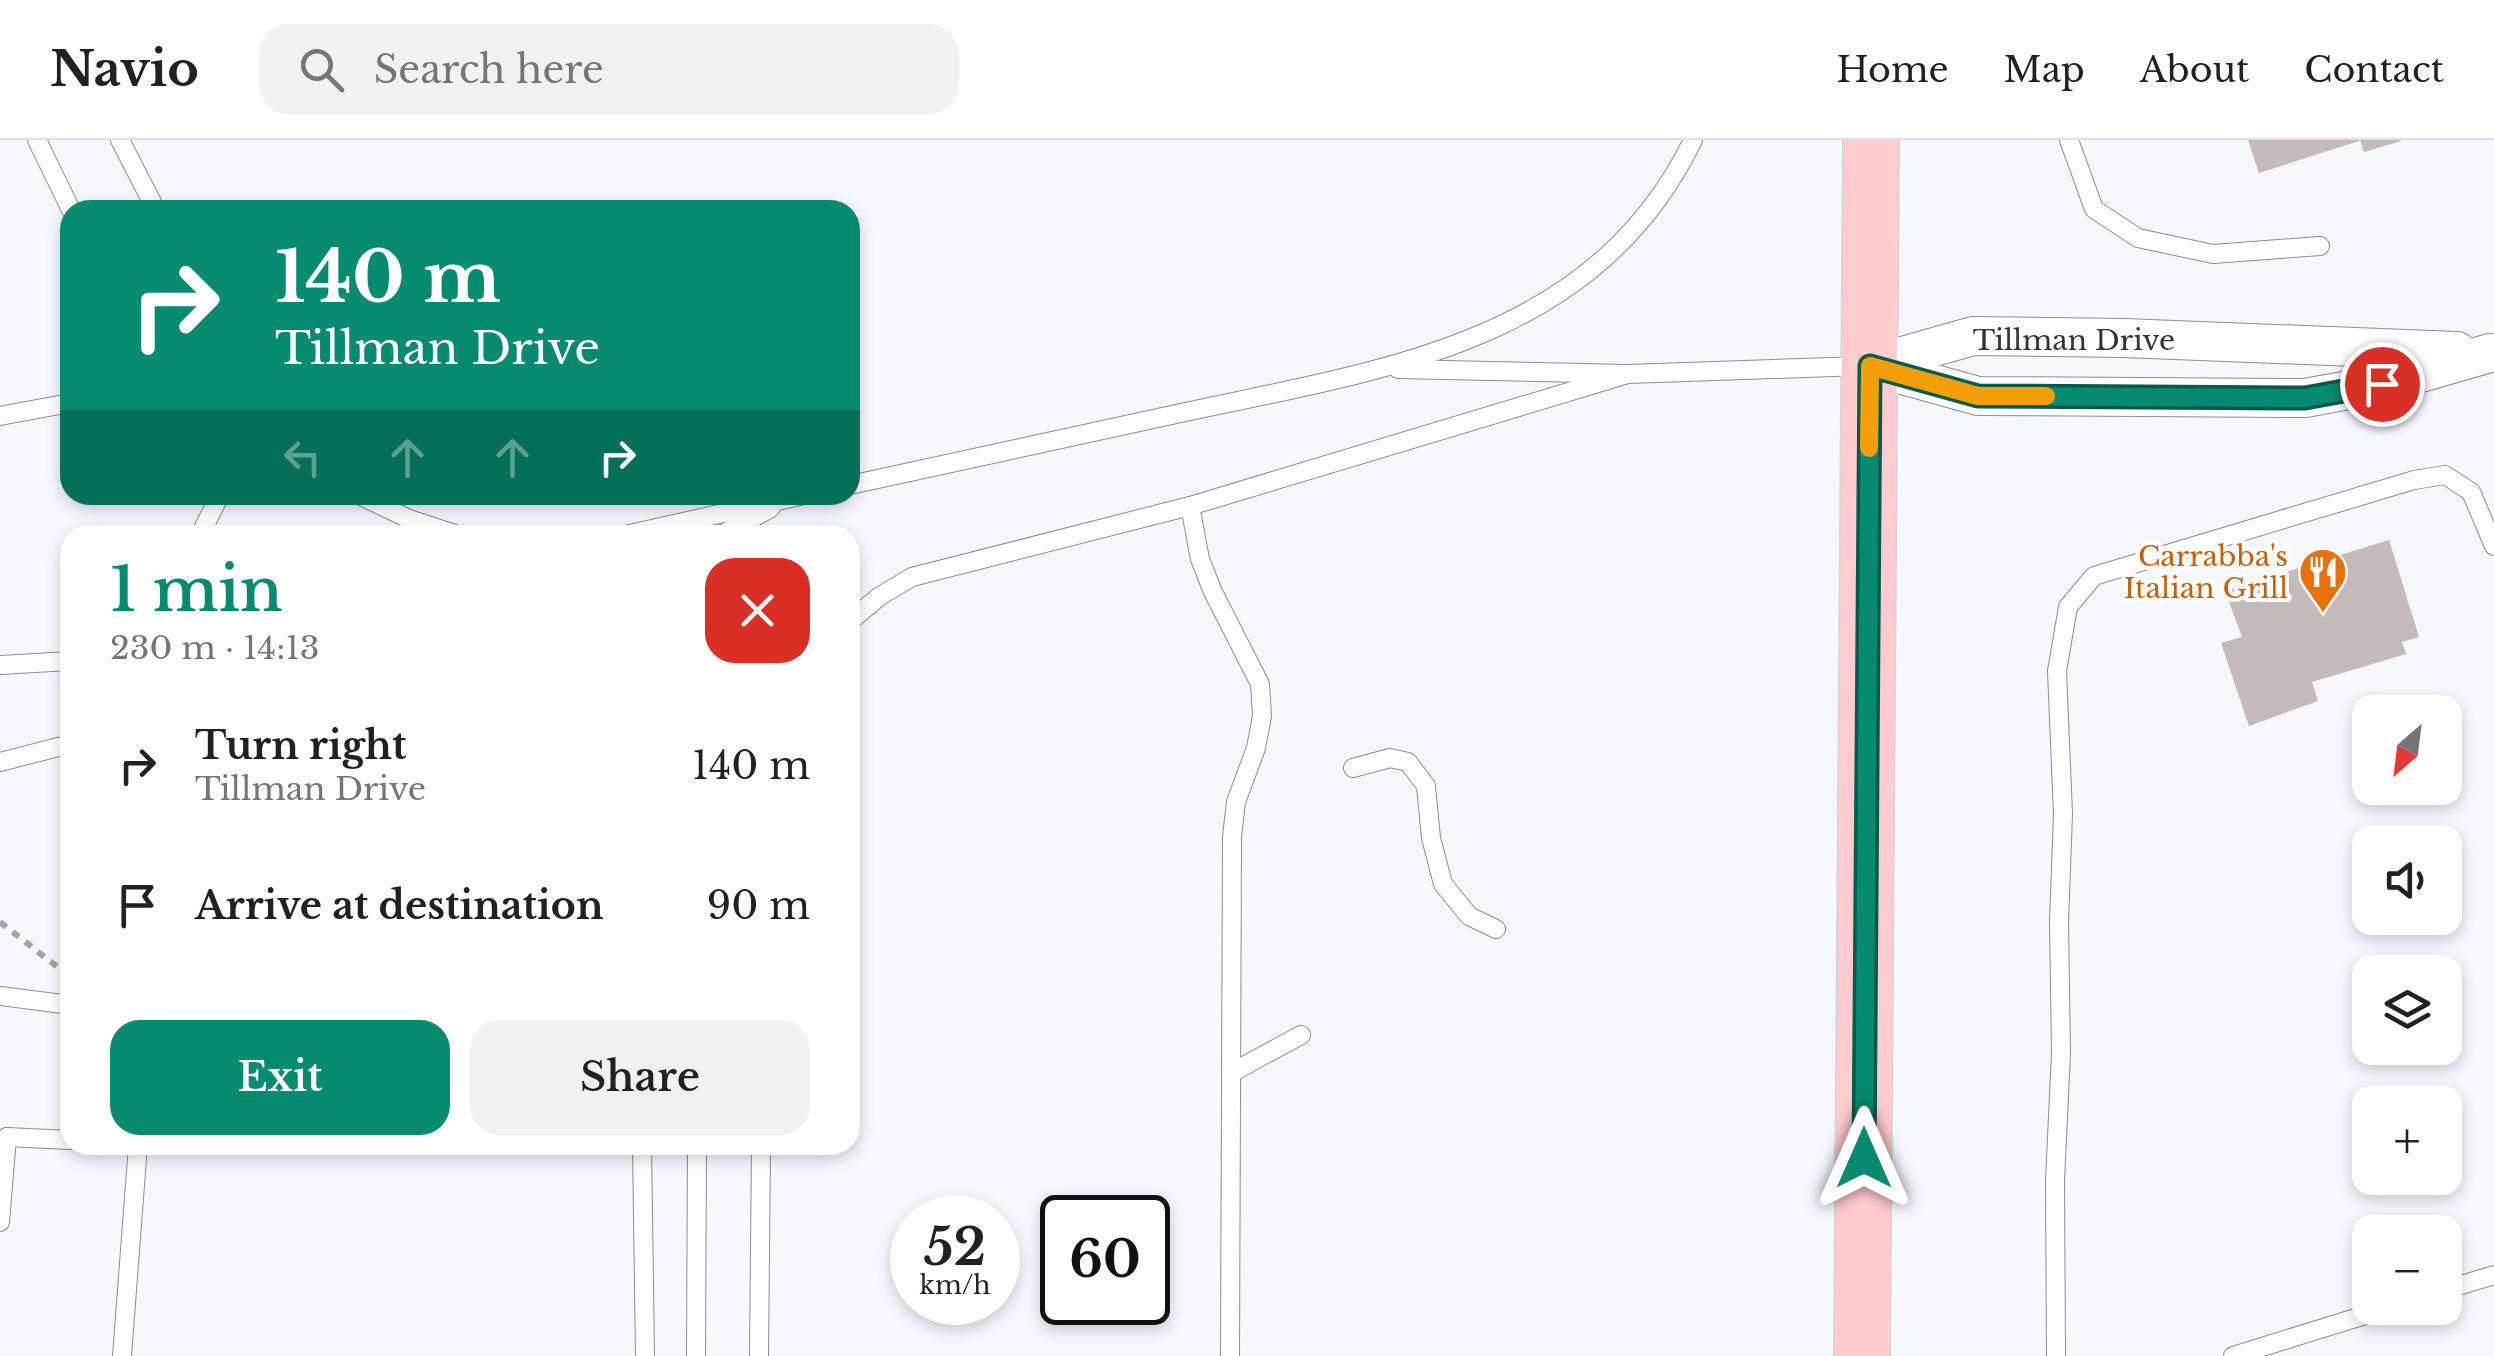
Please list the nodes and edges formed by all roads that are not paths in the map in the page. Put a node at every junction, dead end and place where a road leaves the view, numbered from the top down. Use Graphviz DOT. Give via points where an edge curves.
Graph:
graph roads {
  1 [pos="37,140"];
  2 [pos="120,140"];
  3 [pos="1693,140"];
  4 [pos="1870,140"];
  5 [pos="2069,140"];
  6 [pos="67,200"];
  7 [pos="151,200"];
  8 [pos="2320,246"];
  9 [pos="2493,356"];
  10 [pos="1870,366"];
  11 [pos="1387,369"];
  12 [pos="1628,374"];
  13 [pos="60,405"];
  14 [pos="0,416"];
  15 [pos="860,483"];
  16 [pos="379,505"];
  17 [pos="757,505"];
  18 [pos="779,505"];
  19 [pos="1190,506"];
  20 [pos="427,525"];
  21 [pos="669,525"];
  22 [pos="740,525"];
  23 [pos="2494,546"];
  24 [pos="860,613"];
  25 [pos="60,661"];
  26 [pos="0,664"];
  27 [pos="60,747"];
  28 [pos="0,762"];
  29 [pos="1352,768"];
  30 [pos="1496,929"];
  31 [pos="0,996"];
  32 [pos="60,1004"];
  33 [pos="1301,1035"];
  34 [pos="1231,1073"];
  35 [pos="4,1139"];
  36 [pos="60,1140"];
  37 [pos="137,1155"];
  38 [pos="642,1155"];
  39 [pos="696,1155"];
  40 [pos="761,1155"];
  41 [pos="0,1222"];
  42 [pos="2494,1275"];
  43 [pos="2462,1285"];
  44 [pos="2352,1319"];
  45 [pos="122,1356"];
  46 [pos="645,1356"];
  47 [pos="696,1356"];
  48 [pos="760,1356"];
  49 [pos="1230,1356"];
  50 [pos="1862,1356"];
  51 [pos="2056,1356"];
  52 [pos="2233,1356"];
  1 -- 6 [label="lane"];
  2 -- 7 [label="lane"];
  3 -- 11 [label="lane" via="1646,217 1577,282 1532,312"];
  4 -- 10 [label="main road"];
  5 -- 8 [label="lane" via="2094,209 2138,238 2212,254"];
  9 -- 10 [label="street, Tillman Drive" via="2316,344 1973,336"];
  9 -- 10 [label="street, Tillman Drive" via="2305,398 1978,396"];
  10 -- 12 [label="lane"];
  10 -- 50 [label="main road"];
  11 -- 12 [label="lane"];
  11 -- 15 [label="lane"];
  12 -- 19 [label="lane"];
  13 -- 14 [label="lane"];
  16 -- 20 [label="lane"];
  17 -- 21 [label="lane"];
  18 -- 22 [label="lane"];
  19 -- 24 [label="lane" via="912,576"];
  19 -- 34 [label="lane" via="1200,559 1260,684 1262,716 1232,838"];
  23 -- 51 [label="lane" via="2471,492 2445,475 2094,576 2068,607 2057,671 2063,814"];
  25 -- 26 [label="lane"];
  27 -- 28 [label="lane"];
  29 -- 30 [label="lane" via="1390,758 1408,762 1426,786 1443,884 1468,916"];
  31 -- 32 [label="lane"];
  33 -- 34 [label="lane"];
  34 -- 49 [label="lane"];
  35 -- 36 [label="lane"];
  35 -- 41 [label="lane"];
  37 -- 45 [label="lane"];
  38 -- 46 [label="lane"];
  39 -- 47 [label="lane"];
  40 -- 48 [label="lane"];
  42 -- 43 [label="lane"];
  44 -- 52 [label="lane"];
}
